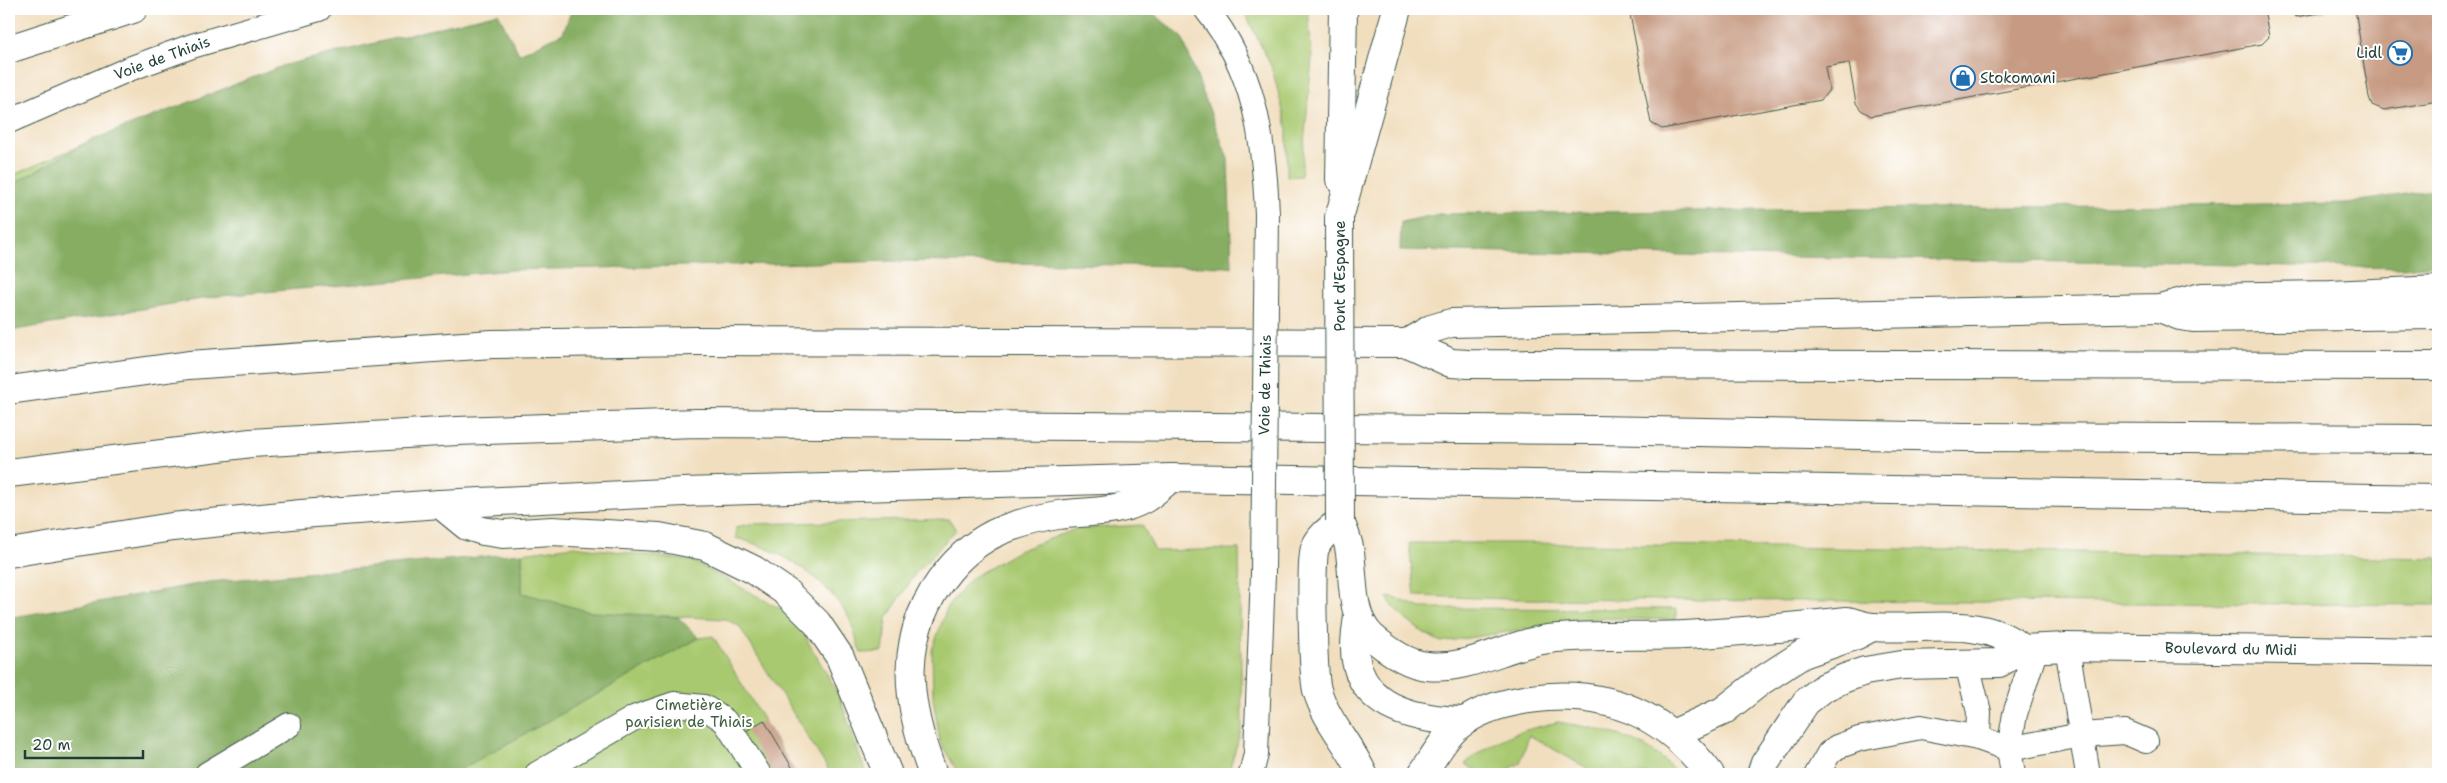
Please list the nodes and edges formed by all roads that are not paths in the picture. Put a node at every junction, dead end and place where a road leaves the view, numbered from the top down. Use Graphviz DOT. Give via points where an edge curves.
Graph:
graph roads {
  1 [pos="133,9"];
  2 [pos="319,9"];
  3 [pos="1206,9"];
  4 [pos="1343,9"];
  5 [pos="1397,9"];
  6 [pos="9,49"];
  7 [pos="9,121"];
  8 [pos="1339,218"];
  9 [pos="2438,290"];
  10 [pos="2160,308"];
  11 [pos="2438,315"];
  12 [pos="1407,343"];
  13 [pos="2438,366"];
  14 [pos="9,390"];
  15 [pos="2438,439"];
  16 [pos="9,473"];
  17 [pos="1170,478"];
  18 [pos="2438,499"];
  19 [pos="440,504"];
  20 [pos="1340,521"];
  21 [pos="9,553"];
  22 [pos="1358,616"];
  23 [pos="1872,628"];
  24 [pos="2068,647"];
  25 [pos="2029,649"];
  26 [pos="2438,652"];
  27 [pos="1967,664"];
  28 [pos="1464,721"];
  29 [pos="289,725"];
  30 [pos="1673,734"];
  31 [pos="2081,735"];
  32 [pos="1978,738"];
  33 [pos="2146,741"];
  34 [pos="2009,749"];
  35 [pos="207,774"];
  36 [pos="537,774"];
  37 [pos="759,774"];
  38 [pos="888,774"];
  39 [pos="933,774"];
  40 [pos="1251,774"];
  41 [pos="1363,774"];
  42 [pos="1422,774"];
  43 [pos="1710,774"];
  44 [pos="1761,774"];
  45 [pos="1817,774"];
  46 [pos="2013,774"];
  47 [pos="2088,774"];
  1 -- 6 [label="main road"];
  2 -- 7 [label="lane, Voie de Thiais" via="192,46"];
  3 -- 40 [label="lane, Voie de Thiais, bridge" via="1240,63 1255,106 1265,164 1263,574 1256,754"];
  4 -- 8 [label="main road"];
  5 -- 8 [label="main road, Pont d'Espagne"];
  8 -- 20 [label="main road, Pont d'Espagne, bridge"];
  9 -- 10 [label="main road" via="2201,297"];
  10 -- 11 [label="main road" via="2193,318"];
  10 -- 12 [label="main road" via="1451,323 1431,329"];
  12 -- 13 [label="main road" via="1451,363 1468,364"];
  12 -- 14 [label="main road" via="696,340 492,344 189,365"];
  15 -- 16 [label="main road" via="698,423 457,431 251,444"];
  17 -- 18 [label="main road"];
  17 -- 19 [label="main road" via="684,492"];
  17 -- 39 [label="main road" via="1143,499 1120,508 1057,515 1010,527 981,541 960,558 940,582 924,608 911,650 910,685 915,718"];
  19 -- 21 [label="main road" via="172,527"];
  19 -- 38 [label="main road" via="467,526 483,531 659,537 705,546 754,570 786,592 817,623 840,658"];
  20 -- 22 [label="main road, Pont d'Espagne" via="1347,539"];
  20 -- 41 [label="main road" via="1320,538 1314,550 1317,689 1329,718"];
  22 -- 23 [label="main road" via="1370,634 1387,649 1405,660 1434,667 1470,662 1514,646 1580,636 1683,635 1847,621"];
  22 -- 28 [label="main road, Pont d'Espagne" via="1357,666 1371,693 1401,711 1440,720"];
  23 -- 25 [label="main road" via="1966,626 1999,634"];
  23 -- 30 [label="main road" via="1803,654 1723,711"];
  24 -- 25 [label="main road, Boulevard du Midi"];
  24 -- 26 [label="main road, Boulevard du Midi"];
  24 -- 31 [label="lane"];
  25 -- 27 [label="main road" via="1999,663"];
  25 -- 34 [label="lane"];
  27 -- 32 [label="lane" via="1979,712"];
  27 -- 44 [label="main road" via="1884,668 1845,678 1825,688 1806,702 1794,717"];
  28 -- 30 [label="main road" via="1506,703 1554,696 1589,697 1620,703"];
  28 -- 42 [label="main road"];
  29 -- 35 [label="lane"];
  30 -- 43 [label="main road"];
  31 -- 33 [label="lane" via="2125,732"];
  31 -- 34 [label="lane"];
  31 -- 47 [label="lane"];
  32 -- 34 [label="lane"];
  32 -- 45 [label="lane" via="1921,727 1859,739 1829,753"];
  34 -- 46 [label="lane"];
  36 -- 37 [label="lane" via="636,717 674,704 704,707 725,721"];
}
